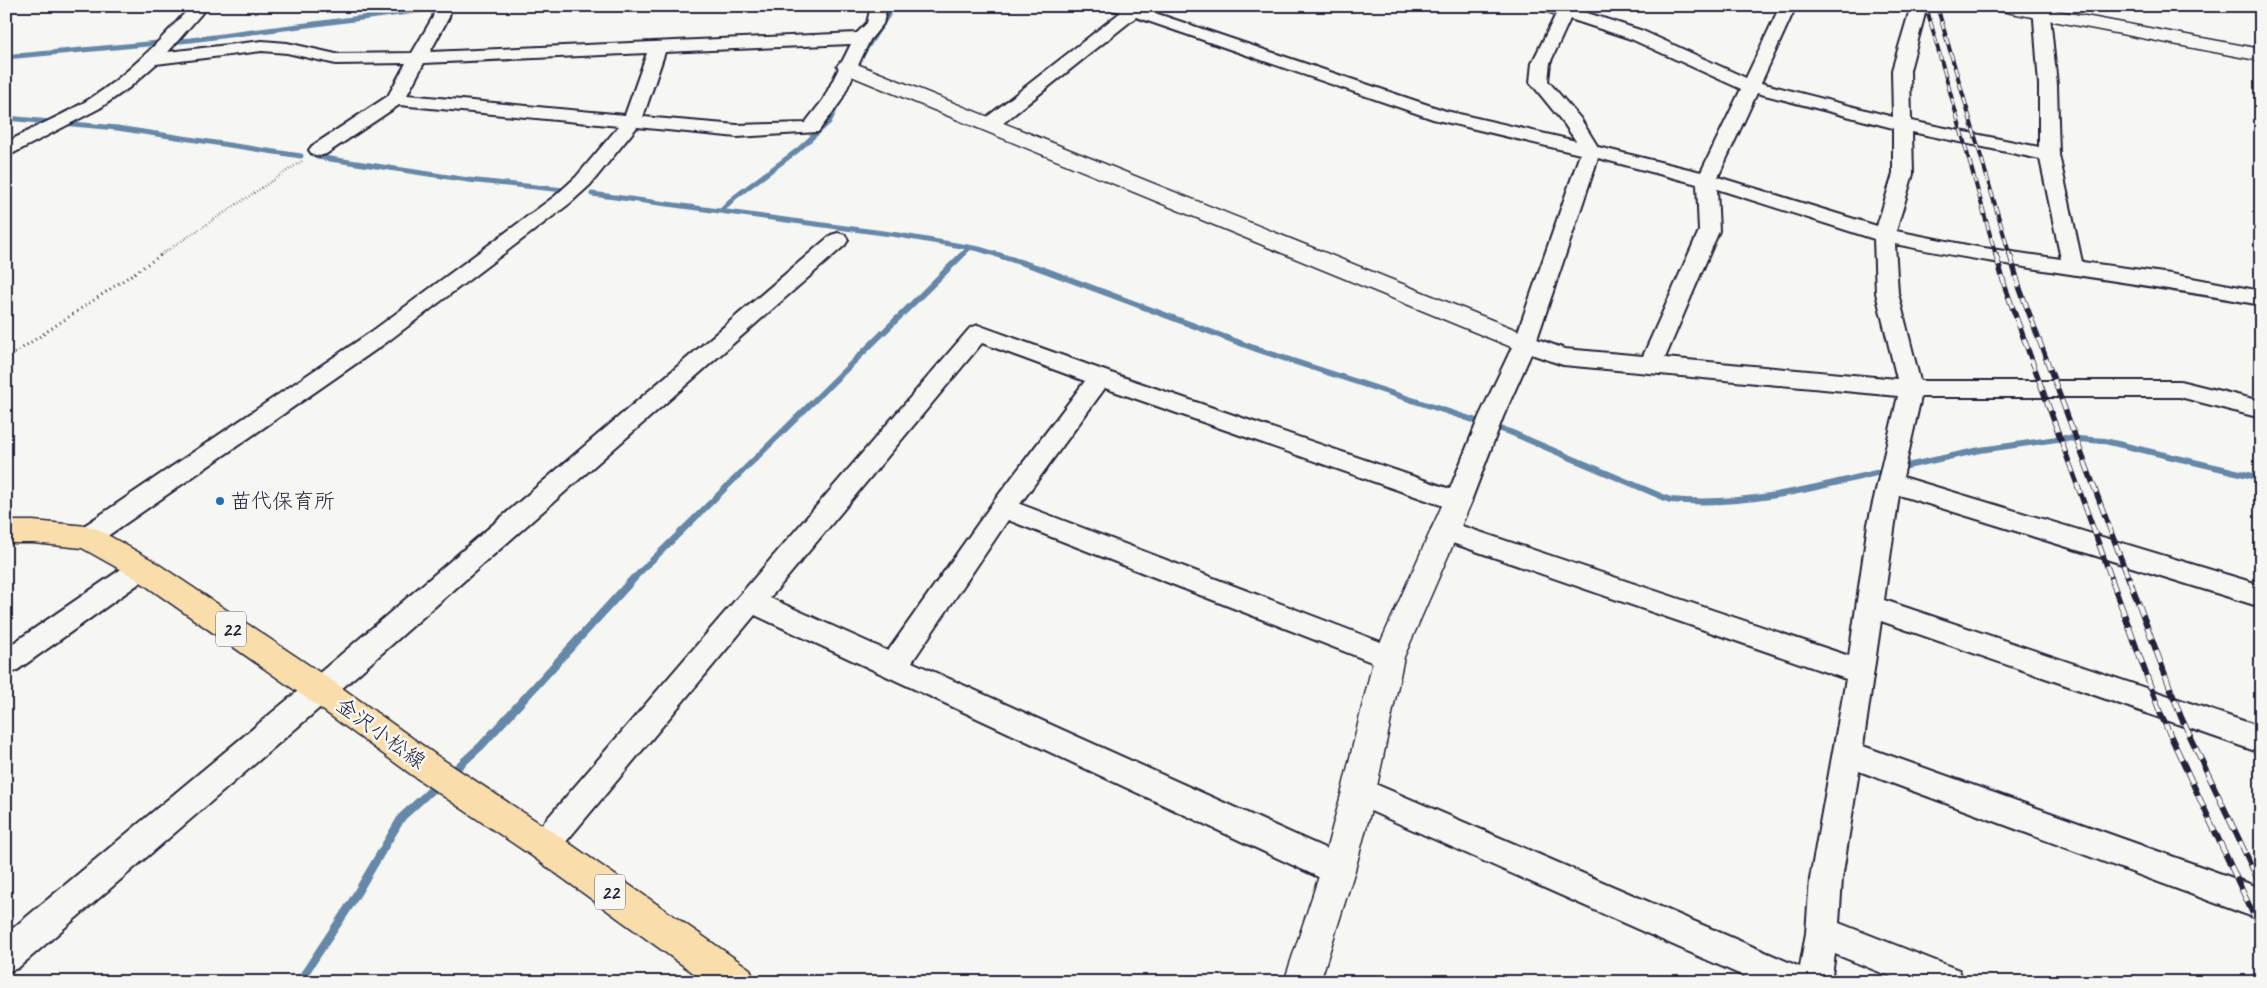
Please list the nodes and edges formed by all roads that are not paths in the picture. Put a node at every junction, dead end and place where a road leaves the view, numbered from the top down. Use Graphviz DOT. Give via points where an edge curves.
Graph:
graph roads {
  1 [pos="200,6"];
  2 [pos="879,6"];
  3 [pos="1788,6"];
  4 [pos="1919,6"];
  5 [pos="2001,6"];
  6 [pos="1131,8"];
  7 [pos="1560,8"];
  8 [pos="2042,10"];
  9 [pos="442,12"];
  10 [pos="862,38"];
  11 [pos="658,47"];
  12 [pos="2261,55"];
  13 [pos="156,56"];
  14 [pos="418,58"];
  15 [pos="847,66"];
  16 [pos="1750,86"];
  17 [pos="396,99"];
  18 [pos="633,120"];
  19 [pos="990,124"];
  20 [pos="1903,125"];
  21 [pos="319,150"];
  22 [pos="6,151"];
  23 [pos="1591,151"];
  24 [pos="2049,155"];
  25 [pos="1707,181"];
  26 [pos="1884,235"];
  27 [pos="838,240"];
  28 [pos="2073,268"];
  29 [pos="2261,298"];
  30 [pos="1525,343"];
  31 [pos="1651,365"];
  32 [pos="1100,378"];
  33 [pos="1911,389"];
  34 [pos="2261,410"];
  35 [pos="1892,469"];
  36 [pos="1458,501"];
  37 [pos="1003,508"];
  38 [pos="1444,530"];
  39 [pos="6,532"];
  40 [pos="87,537"];
  41 [pos="142,568"];
  42 [pos="2261,596"];
  43 [pos="750,601"];
  44 [pos="1870,606"];
  45 [pos="1388,656"];
  46 [pos="6,663"];
  47 [pos="893,666"];
  48 [pos="1861,672"];
  49 [pos="320,690"];
  50 [pos="2261,740"];
  51 [pos="1847,753"];
  52 [pos="1359,791"];
  53 [pos="544,845"];
  54 [pos="1338,870"];
  55 [pos="2261,904"];
  56 [pos="1822,933"];
  57 [pos="6,956"];
  58 [pos="737,982"];
  59 [pos="1302,982"];
  60 [pos="1796,982"];
  61 [pos="1814,982"];
  62 [pos="1947,982"];
  1 -- 13 [label="street"];
  2 -- 10 [label="street" via="875,24"];
  3 -- 16 [label="street"];
  4 -- 20 [label="street" via="1901,70"];
  5 -- 8 [label="street"];
  6 -- 19 [label="street"];
  6 -- 23 [label="street" via="1440,115"];
  7 -- 16 [label="street" via="1638,35"];
  7 -- 23 [label="street" via="1541,63 1539,82 1573,122"];
  8 -- 12 [label="street"];
  8 -- 24 [label="street"];
  9 -- 14 [label="street"];
  10 -- 11 [label="street"];
  10 -- 15 [label="street"];
  11 -- 14 [label="street"];
  11 -- 18 [label="street"];
  13 -- 14 [label="street" via="262,46 336,59"];
  13 -- 22 [label="street" via="93,105"];
  14 -- 17 [label="street"];
  15 -- 18 [label="street" via="832,101 811,128 737,131"];
  15 -- 19 [label="street"];
  16 -- 20 [label="street"];
  16 -- 25 [label="street"];
  17 -- 18 [label="street"];
  17 -- 21 [label="street"];
  18 -- 40 [label="street" via="583,181 562,200 379,337"];
  19 -- 30 [label="street"];
  20 -- 24 [label="street"];
  20 -- 26 [label="street" via="1904,174"];
  23 -- 25 [label="street"];
  23 -- 30 [label="street"];
  24 -- 28 [label="street"];
  25 -- 26 [label="street"];
  25 -- 31 [label="street" via="1709,232"];
  26 -- 28 [label="street" via="1977,254"];
  26 -- 33 [label="street" via="1887,293"];
  27 -- 49 [label="street"];
  28 -- 29 [label="street" via="2171,281"];
  30 -- 31 [label="street" via="1563,357"];
  30 -- 36 [label="street"];
  31 -- 33 [label="street"];
  32 -- 36 [label="street"];
  32 -- 37 [label="street"];
  32 -- 43 [label="street" via="978,333"];
  33 -- 34 [label="street" via="2180,389"];
  33 -- 35 [label="street"];
  35 -- 42 [label="street"];
  35 -- 44 [label="street"];
  36 -- 38 [label="street"];
  37 -- 45 [label="street"];
  37 -- 47 [label="street"];
  38 -- 45 [label="street"];
  38 -- 48 [label="street"];
  39 -- 40 [label="main road, 金沢小松線 / 22"];
  40 -- 41 [label="main road, 金沢小松線 / 22"];
  41 -- 46 [label="street"];
  41 -- 49 [label="main road, 金沢小松線 / 22"];
  43 -- 47 [label="street"];
  43 -- 53 [label="street"];
  44 -- 48 [label="street"];
  44 -- 50 [label="street"];
  45 -- 52 [label="street"];
  47 -- 54 [label="street"];
  48 -- 51 [label="street"];
  49 -- 53 [label="main road, 金沢小松線 / 22"];
  49 -- 57 [label="street"];
  51 -- 55 [label="street"];
  51 -- 56 [label="street" via="1826,879"];
  52 -- 54 [label="street"];
  52 -- 60 [label="street"];
  53 -- 58 [label="main road, 金沢小松線 / 22"];
  54 -- 59 [label="street"];
  56 -- 61 [label="street"];
  56 -- 62 [label="street"];
}
